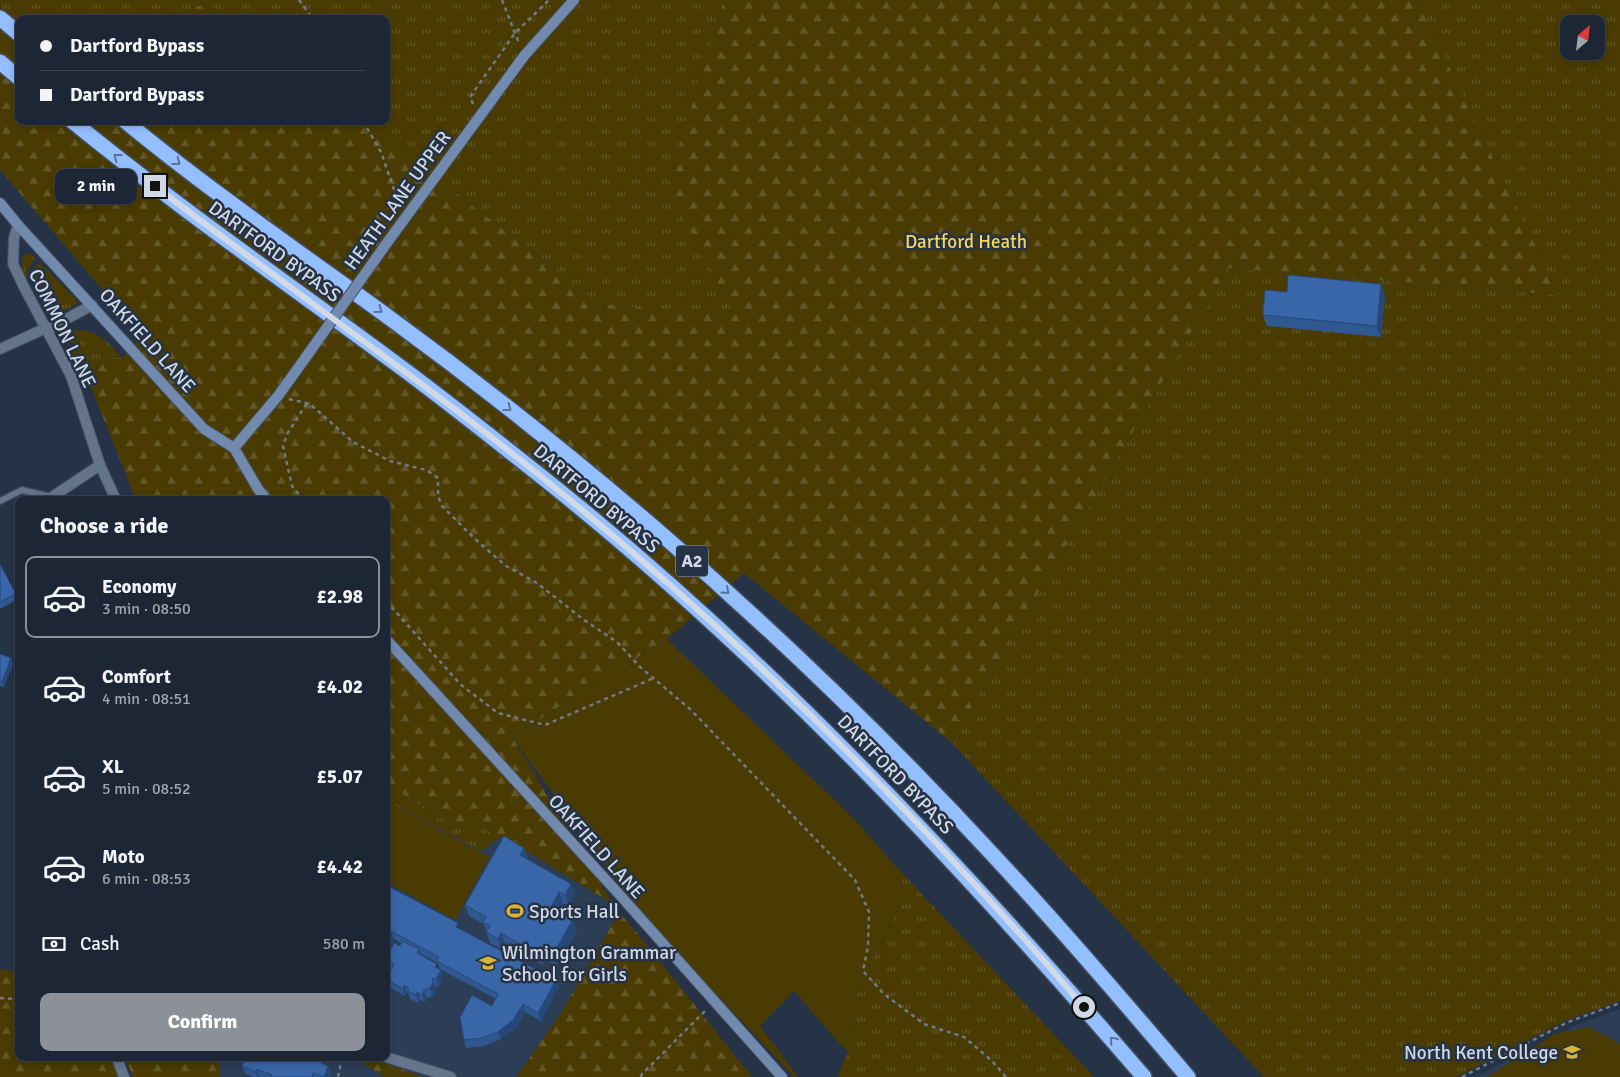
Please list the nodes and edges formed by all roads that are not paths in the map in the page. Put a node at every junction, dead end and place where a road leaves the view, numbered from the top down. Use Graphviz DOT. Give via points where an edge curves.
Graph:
graph roads {
  1 [pos="574,0"];
  2 [pos="0,18"];
  3 [pos="15,31"];
  4 [pos="0,62"];
  5 [pos="15,75"];
  6 [pos="77,125"];
  7 [pos="130,125"];
  8 [pos="0,203"];
  9 [pos="18,225"];
  10 [pos="92,305"];
  11 [pos="46,328"];
  12 [pos="0,349"];
  13 [pos="234,448"];
  14 [pos="100,465"];
  15 [pos="42,496"];
  16 [pos="56,496"];
  17 [pos="114,496"];
  18 [pos="264,496"];
  19 [pos="0,500"];
  20 [pos="390,643"];
  21 [pos="390,1058"];
  22 [pos="118,1061"];
  23 [pos="124,1077"];
  24 [pos="451,1077"];
  25 [pos="782,1077"];
  26 [pos="1144,1077"];
  27 [pos="1188,1077"];
  1 -- 13 [label="street, HEATH LANE UPPER, bridge" via="524,56 278,396"];
  2 -- 3 [label="highway"];
  4 -- 5 [label="highway"];
  26 -- 6 [label="highway, DARTFORD BYPASS / A2, one-way" via="910,815 823,727 647,564 394,362 219,235"];
  7 -- 27 [label="highway, DARTFORD BYPASS / A2, one-way" via="498,400 651,525 757,618 919,777 994,856"];
  8 -- 9 [label="street, OAKFIELD LANE"];
  9 -- 10 [label="street, OAKFIELD LANE"];
  9 -- 11 [label="street, COMMON LANE" via="13,264"];
  10 -- 11 [label="street"];
  10 -- 13 [label="street, OAKFIELD LANE" via="204,429"];
  11 -- 12 [label="street"];
  11 -- 14 [label="street, COMMON LANE" via="71,376"];
  13 -- 18 [label="street, OAKFIELD LANE"];
  14 -- 16 [label="street"];
  14 -- 17 [label="street, COMMON LANE"];
  15 -- 19 [label="lane" via="22,490"];
  20 -- 25 [label="street, OAKFIELD LANE"];
  21 -- 24 [label="street"];
  22 -- 23 [label="street"];
}
